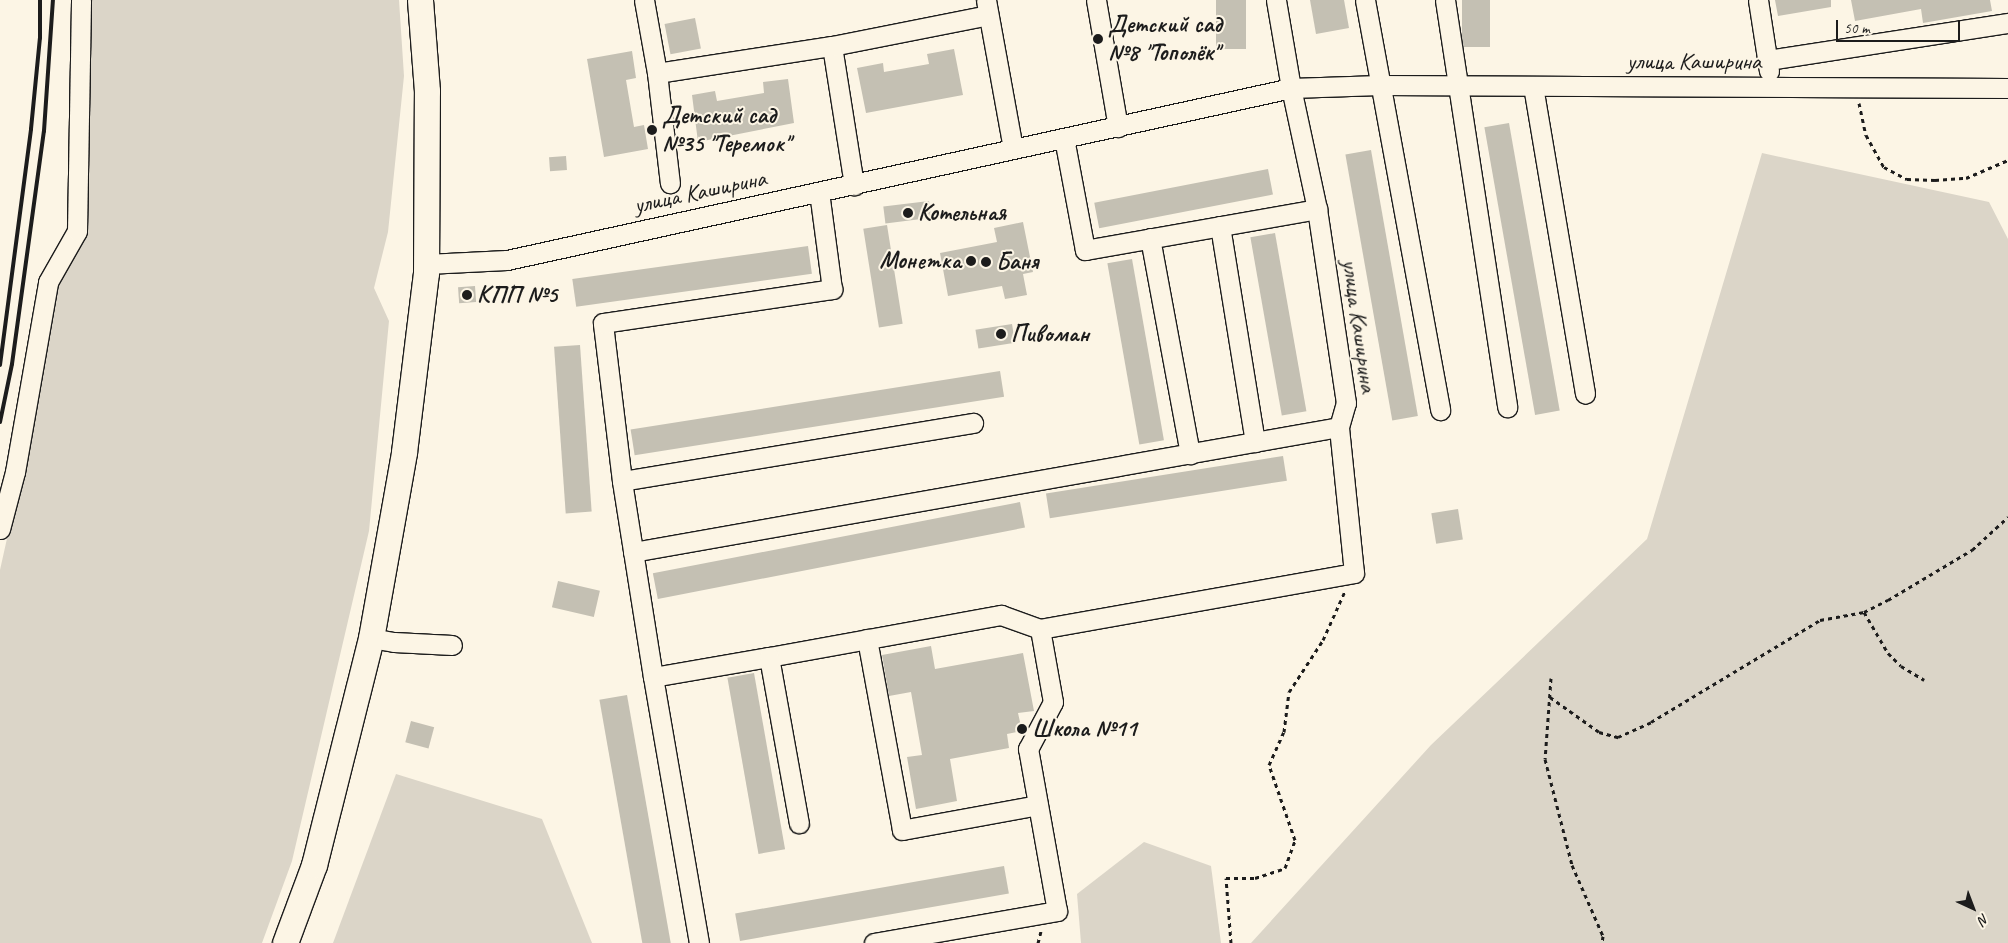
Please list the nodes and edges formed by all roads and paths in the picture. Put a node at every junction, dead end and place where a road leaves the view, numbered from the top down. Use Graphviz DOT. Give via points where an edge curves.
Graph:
graph roads {
  1 [pos="81,0"];
  2 [pos="420,0"];
  3 [pos="644,0"];
  4 [pos="1096,0"];
  5 [pos="1276,0"];
  6 [pos="1365,0"];
  7 [pos="1445,0"];
  8 [pos="1758,0"];
  9 [pos="987,7"];
  10 [pos="2008,23"];
  11 [pos="832,46"];
  12 [pos="1768,60"];
  13 [pos="657,78"];
  14 [pos="1380,85"];
  15 [pos="1459,86"];
  16 [pos="1533,86"];
  17 [pos="1771,87"];
  18 [pos="1291,88"];
  19 [pos="1855,88"];
  20 [pos="2008,88"];
  21 [pos="1118,127"];
  22 [pos="1064,138"];
  23 [pos="1013,149"];
  24 [pos="2008,160"];
  25 [pos="670,182"];
  26 [pos="854,185"];
  27 [pos="819,192"];
  28 [pos="1317,209"];
  29 [pos="1220,226"];
  30 [pos="1150,238"];
  31 [pos="426,264"];
  32 [pos="1585,394"];
  33 [pos="1507,408"];
  34 [pos="1440,410"];
  35 [pos="973,423"];
  36 [pos="1339,427"];
  37 [pos="1255,442"];
  38 [pos="1190,454"];
  39 [pos="622,480"];
  40 [pos="2008,517"];
  41 [pos="0,529"];
  42 [pos="634,552"];
  43 [pos="1354,573"];
  44 [pos="1864,612"];
  45 [pos="1040,629"];
  46 [pos="371,638"];
  47 [pos="867,639"];
  48 [pos="452,645"];
  49 [pos="769,657"];
  50 [pos="653,678"];
  51 [pos="1551,678"];
  52 [pos="1924,680"];
  53 [pos="1550,697"];
  54 [pos="1038,805"];
  55 [pos="799,823"];
  56 [pos="285,943"];
  57 [pos="699,943"];
  58 [pos="874,943"];
  59 [pos="1231,943"];
  60 [pos="1602,943"];
  1 -- 41 [label="street" via="77,231 48,282 15,472"];
  2 -- 31 [label="main road" via="427,91"];
  3 -- 13 [label="street, улица Каширина"];
  4 -- 21 [label="street"];
  5 -- 18 [label="street, улица Каширина"];
  6 -- 14 [label="street"];
  7 -- 15 [label="street"];
  8 -- 12 [label="street"];
  9 -- 11 [label="street"];
  9 -- 23 [label="street"];
  10 -- 12 [label="street"];
  11 -- 13 [label="street"];
  11 -- 26 [label="street"];
  12 -- 17 [label="street"];
  13 -- 25 [label="street, улица Каширина"];
  14 -- 15 [label="street, улица Каширина"];
  14 -- 18 [label="street, улица Каширина"];
  14 -- 34 [label="street"];
  15 -- 16 [label="street, улица Каширина"];
  15 -- 33 [label="street"];
  16 -- 17 [label="street, улица Каширина"];
  16 -- 32 [label="street"];
  17 -- 19 [label="street, улица Каширина"];
  18 -- 21 [label="street, улица Каширина"];
  18 -- 28 [label="street, улица Каширина"];
  19 -- 20 [label="street, улица Каширина"];
  19 -- 24 [label="path" via="1866,135 1884,167 1907,179 1966,178"];
  21 -- 22 [label="street, улица Каширина"];
  22 -- 23 [label="street, улица Каширина"];
  22 -- 30 [label="street" via="1085,250"];
  23 -- 26 [label="street, улица Каширина"];
  26 -- 27 [label="street, улица Каширина"];
  27 -- 31 [label="street, улица Каширина" via="507,260"];
  27 -- 39 [label="street" via="832,289 603,323"];
  28 -- 29 [label="street"];
  28 -- 36 [label="street, улица Каширина" via="1346,403"];
  29 -- 30 [label="street"];
  29 -- 37 [label="street"];
  30 -- 38 [label="street"];
  31 -- 46 [label="main road" via="404,452"];
  35 -- 39 [label="street"];
  36 -- 37 [label="street"];
  36 -- 43 [label="street, улица Каширина"];
  37 -- 38 [label="street"];
  38 -- 42 [label="street"];
  39 -- 42 [label="street"];
  40 -- 44 [label="path" via="1972,550"];
  42 -- 50 [label="street"];
  43 -- 45 [label="street"];
  43 -- 59 [label="path" via="1323,640 1289,692 1284,732 1269,764 1295,840 1284,868 1255,878 1226,878"];
  44 -- 52 [label="path" via="1888,653 1901,666"];
  44 -- 53 [label="path" via="1820,620 1651,722 1618,737 1599,732"];
  45 -- 47 [label="street" via="1001,615"];
  45 -- 54 [label="street" via="1053,702 1028,749"];
  46 -- 48 [label="street"];
  46 -- 56 [label="main road" via="314,865"];
  47 -- 49 [label="street"];
  47 -- 54 [label="street" via="902,830"];
  49 -- 50 [label="street"];
  49 -- 55 [label="street"];
  50 -- 57 [label="street"];
  51 -- 53 [label="path"];
  53 -- 60 [label="path" via="1545,759 1572,865 1603,936"];
  54 -- 58 [label="street" via="1057,911"];
}
